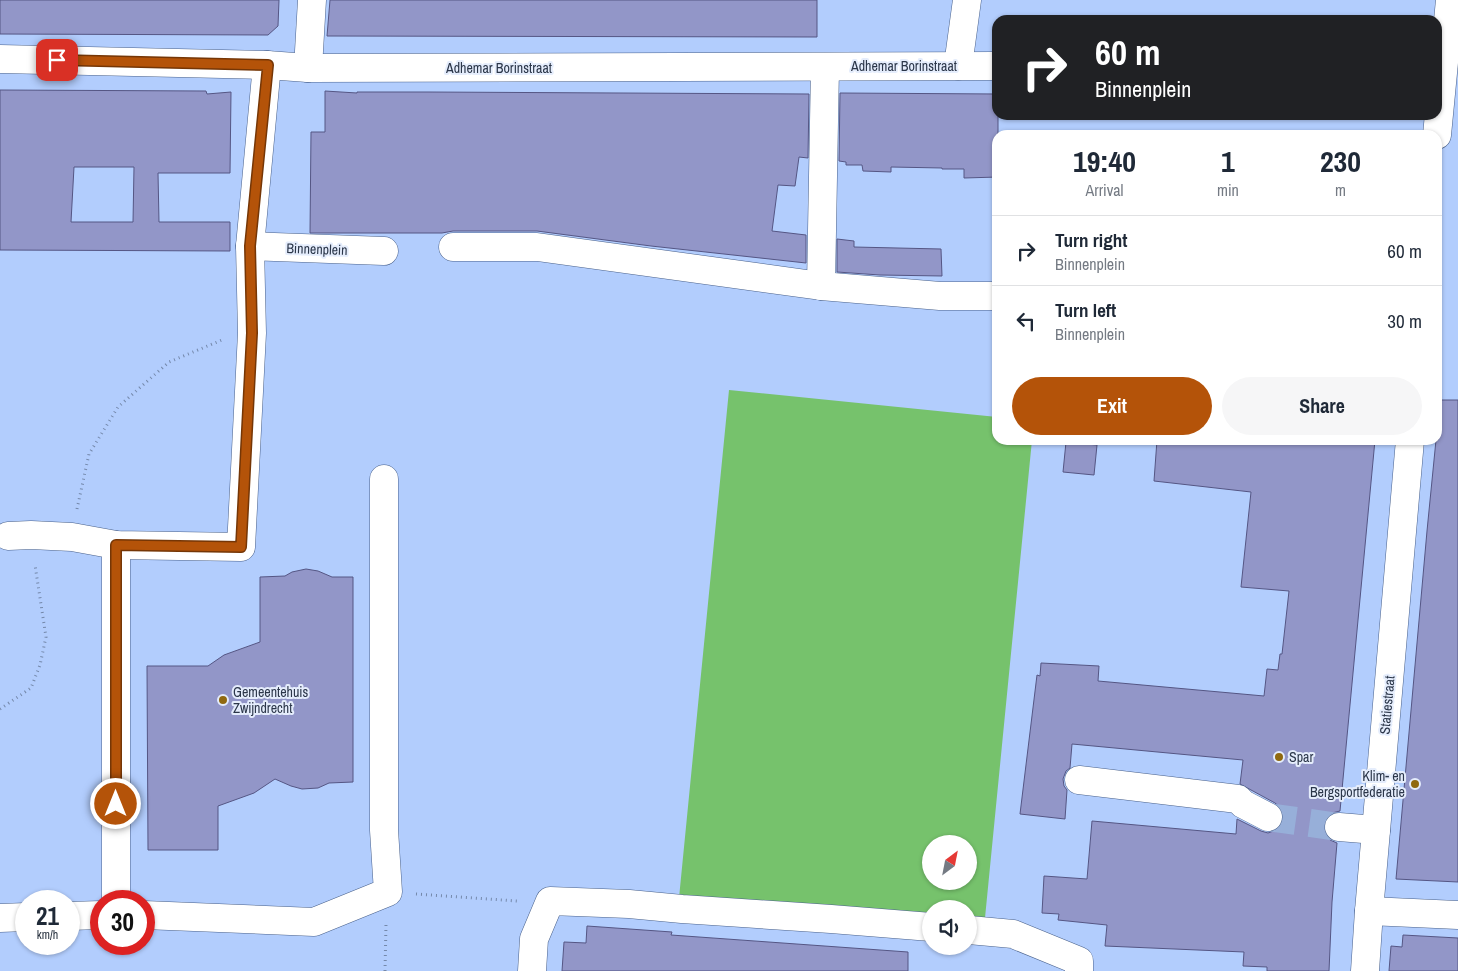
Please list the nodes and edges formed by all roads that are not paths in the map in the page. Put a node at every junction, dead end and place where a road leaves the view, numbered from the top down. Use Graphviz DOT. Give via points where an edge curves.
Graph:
graph roads {
  1 [pos="312,0"];
  2 [pos="968,0"];
  3 [pos="1450,0"];
  4 [pos="1442,50"];
  5 [pos="0,59"];
  6 [pos="268,65"];
  7 [pos="958,66"];
  8 [pos="992,66"];
  9 [pos="825,67"];
  10 [pos="308,68"];
  11 [pos="250,246"];
  12 [pos="453,247"];
  13 [pos="384,251"];
  14 [pos="821,286"];
  15 [pos="992,296"];
  16 [pos="1410,445"];
  17 [pos="384,479"];
  18 [pos="20,535"];
  19 [pos="116,545"];
  20 [pos="1079,780"];
  21 [pos="1268,817"];
  22 [pos="1339,827"];
  23 [pos="1376,830"];
  24 [pos="116,890"];
  25 [pos="1369,911"];
  26 [pos="155,915"];
  27 [pos="1458,915"];
  28 [pos="15,917"];
  29 [pos="0,918"];
  30 [pos="922,926"];
  31 [pos="977,931"];
  32 [pos="532,971"];
  33 [pos="1079,971"];
  34 [pos="1365,971"];
  1 -- 10 [label="street"];
  2 -- 7 [label="street"];
  3 -- 4 [label="street"];
  5 -- 6 [label="street, Adhemar Borinstraat"];
  6 -- 10 [label="street, Adhemar Borinstraat"];
  6 -- 11 [label="street"];
  7 -- 8 [label="street, Adhemar Borinstraat"];
  7 -- 9 [label="street, Adhemar Borinstraat"];
  9 -- 10 [label="street, Adhemar Borinstraat"];
  9 -- 14 [label="street"];
  11 -- 13 [label="street, Binnenplein"];
  11 -- 19 [label="street" via="252,333 241,547"];
  12 -- 14 [label="street" via="537,247"];
  14 -- 15 [label="street" via="940,296"];
  16 -- 23 [label="street, Statiestraat"];
  17 -- 26 [label="street" via="384,830 388,892 314,922"];
  18 -- 19 [label="street" via="72,537"];
  19 -- 24 [label="street"];
  20 -- 21 [label="street" via="1238,799"];
  22 -- 23 [label="street"];
  23 -- 25 [label="street, Statiestraat"];
  25 -- 27 [label="street"];
  25 -- 34 [label="street, Statiestraat"];
  28 -- 29 [label="street"];
  30 -- 32 [label="street" via="550,901 534,939"];
  31 -- 33 [label="street" via="1014,934 1079,961"];
}
